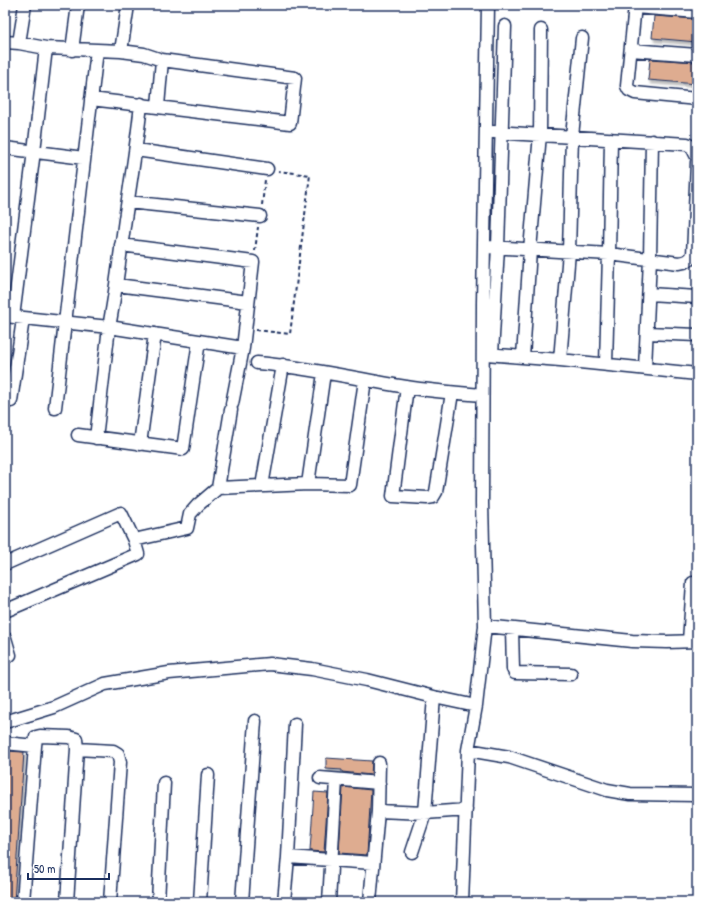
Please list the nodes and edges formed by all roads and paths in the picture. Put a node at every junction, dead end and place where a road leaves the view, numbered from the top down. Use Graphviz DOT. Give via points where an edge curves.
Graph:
graph roads {
  1 [pos="25,5"];
  2 [pos="78,5"];
  3 [pos="128,5"];
  4 [pos="488,5"];
  5 [pos="635,6"];
  6 [pos="697,12"];
  7 [pos="505,26"];
  8 [pos="540,30"];
  9 [pos="582,38"];
  10 [pos="5,42"];
  11 [pos="18,43"];
  12 [pos="46,48"];
  13 [pos="72,50"];
  14 [pos="97,50"];
  15 [pos="631,50"];
  16 [pos="121,51"];
  17 [pos="697,55"];
  18 [pos="162,60"];
  19 [pos="91,99"];
  20 [pos="697,99"];
  21 [pos="141,104"];
  22 [pos="158,106"];
  23 [pos="486,132"];
  24 [pos="502,132"];
  25 [pos="540,134"];
  26 [pos="572,136"];
  27 [pos="611,139"];
  28 [pos="652,141"];
  29 [pos="5,148"];
  30 [pos="136,150"];
  31 [pos="34,151"];
  32 [pos="697,156"];
  33 [pos="84,158"];
  34 [pos="697,162"];
  35 [pos="267,169"];
  36 [pos="697,181"];
  37 [pos="128,202"];
  38 [pos="260,216"];
  39 [pos="696,216"];
  40 [pos="122,245"];
  41 [pos="484,246"];
  42 [pos="498,247"];
  43 [pos="530,250"];
  44 [pos="569,252"];
  45 [pos="609,254"];
  46 [pos="695,255"];
  47 [pos="650,259"];
  48 [pos="253,262"];
  49 [pos="117,286"];
  50 [pos="649,294"];
  51 [pos="697,297"];
  52 [pos="248,302"];
  53 [pos="14,317"];
  54 [pos="66,323"];
  55 [pos="109,327"];
  56 [pos="245,329"];
  57 [pos="647,333"];
  58 [pos="155,334"];
  59 [pos="697,335"];
  60 [pos="199,341"];
  61 [pos="243,348"];
  62 [pos="488,354"];
  63 [pos="523,356"];
  64 [pos="560,360"];
  65 [pos="257,363"];
  66 [pos="606,364"];
  67 [pos="283,365"];
  68 [pos="645,368"];
  69 [pos="324,373"];
  70 [pos="697,374"];
  71 [pos="365,380"];
  72 [pos="407,387"];
  73 [pos="452,393"];
  74 [pos="482,395"];
  75 [pos="11,401"];
  76 [pos="55,408"];
  77 [pos="78,435"];
  78 [pos="96,438"];
  79 [pos="140,444"];
  80 [pos="308,484"];
  81 [pos="262,486"];
  82 [pos="218,488"];
  83 [pos="134,540"];
  84 [pos="5,564"];
  85 [pos="693,583"];
  86 [pos="5,611"];
  87 [pos="485,626"];
  88 [pos="512,629"];
  89 [pos="5,638"];
  90 [pos="693,641"];
  91 [pos="5,657"];
  92 [pos="571,674"];
  93 [pos="434,697"];
  94 [pos="476,706"];
  95 [pos="5,722"];
  96 [pos="255,722"];
  97 [pos="295,724"];
  98 [pos="5,743"];
  99 [pos="35,746"];
  100 [pos="77,749"];
  101 [pos="468,750"];
  102 [pos="378,763"];
  103 [pos="208,775"];
  104 [pos="320,778"];
  105 [pos="336,780"];
  106 [pos="164,783"];
  107 [pos="378,783"];
  108 [pos="697,795"];
  109 [pos="466,810"];
  110 [pos="378,811"];
  111 [pos="425,813"];
  112 [pos="412,852"];
  113 [pos="288,857"];
  114 [pos="332,860"];
  115 [pos="373,863"];
  116 [pos="23,902"];
  117 [pos="67,902"];
  118 [pos="110,902"];
  119 [pos="158,902"];
  120 [pos="200,902"];
  121 [pos="242,902"];
  122 [pos="284,902"];
  123 [pos="329,902"];
  124 [pos="370,902"];
  125 [pos="462,902"];
  1 -- 11 [label="street"];
  2 -- 13 [label="street"];
  3 -- 16 [label="street"];
  4 -- 23 [label="street"];
  5 -- 6 [label="street"];
  5 -- 15 [label="street"];
  7 -- 24 [label="street"];
  8 -- 25 [label="street"];
  9 -- 26 [label="street"];
  10 -- 11 [label="street"];
  11 -- 12 [label="street"];
  12 -- 13 [label="street"];
  12 -- 31 [label="street"];
  13 -- 14 [label="street"];
  14 -- 16 [label="street"];
  14 -- 19 [label="street"];
  15 -- 17 [label="street"];
  15 -- 20 [label="street" via="627,86 629,90 635,93"];
  16 -- 18 [label="street" via="144,54"];
  18 -- 22 [label="street"];
  18 -- 22 [label="street" via="295,78 290,123"];
  19 -- 21 [label="street"];
  19 -- 33 [label="street"];
  21 -- 22 [label="street"];
  21 -- 30 [label="street"];
  23 -- 24 [label="street"];
  23 -- 41 [label="street"];
  24 -- 25 [label="street"];
  24 -- 42 [label="street"];
  25 -- 26 [label="street"];
  25 -- 43 [label="street"];
  26 -- 27 [label="street"];
  26 -- 44 [label="street"];
  27 -- 28 [label="street"];
  27 -- 45 [label="street"];
  28 -- 32 [label="street" via="687,144"];
  28 -- 47 [label="street"];
  29 -- 31 [label="street"];
  30 -- 35 [label="street"];
  30 -- 37 [label="street"];
  31 -- 33 [label="street"];
  31 -- 53 [label="street"];
  33 -- 54 [label="street"];
  34 -- 36 [label="street"];
  35 -- 38 [label="path"];
  35 -- 56 [label="path" via="310,176 290,334"];
  36 -- 39 [label="street"];
  37 -- 38 [label="street"];
  37 -- 40 [label="street"];
  38 -- 48 [label="path"];
  39 -- 46 [label="street"];
  40 -- 48 [label="street"];
  40 -- 49 [label="street"];
  41 -- 42 [label="street"];
  41 -- 62 [label="street"];
  42 -- 43 [label="street"];
  42 -- 62 [label="street"];
  43 -- 44 [label="street"];
  43 -- 63 [label="street"];
  44 -- 45 [label="street"];
  44 -- 64 [label="street"];
  45 -- 47 [label="street"];
  45 -- 66 [label="street"];
  46 -- 47 [label="street" via="690,260 679,263"];
  47 -- 50 [label="street"];
  48 -- 52 [label="street"];
  49 -- 52 [label="street"];
  49 -- 55 [label="street"];
  50 -- 51 [label="street"];
  50 -- 57 [label="street"];
  52 -- 56 [label="street"];
  53 -- 54 [label="street"];
  53 -- 75 [label="street"];
  54 -- 55 [label="street"];
  54 -- 76 [label="street"];
  55 -- 58 [label="street"];
  55 -- 78 [label="street"];
  56 -- 61 [label="street"];
  57 -- 59 [label="street"];
  57 -- 68 [label="street"];
  58 -- 60 [label="street"];
  58 -- 79 [label="street"];
  60 -- 61 [label="street"];
  60 -- 79 [label="street" via="183,449"];
  61 -- 82 [label="street"];
  62 -- 63 [label="street"];
  62 -- 74 [label="street"];
  63 -- 64 [label="street"];
  64 -- 66 [label="street"];
  65 -- 67 [label="street"];
  66 -- 68 [label="street"];
  67 -- 69 [label="street"];
  67 -- 81 [label="street"];
  68 -- 70 [label="street"];
  69 -- 71 [label="street"];
  69 -- 80 [label="street"];
  71 -- 72 [label="street"];
  71 -- 80 [label="street" via="350,486"];
  72 -- 73 [label="street"];
  72 -- 73 [label="street" via="392,496 433,497 436,492"];
  73 -- 74 [label="street"];
  74 -- 87 [label="street"];
  77 -- 78 [label="street"];
  78 -- 79 [label="street"];
  80 -- 81 [label="street"];
  81 -- 82 [label="street"];
  82 -- 83 [label="street" via="190,514 187,528"];
  83 -- 84 [label="street" via="121,513"];
  83 -- 86 [label="street" via="138,554"];
  85 -- 90 [label="street"];
  87 -- 88 [label="street"];
  87 -- 94 [label="street"];
  88 -- 90 [label="street" via="632,641"];
  88 -- 92 [label="street" via="515,673"];
  89 -- 91 [label="street" via="10,655"];
  93 -- 94 [label="street"];
  93 -- 95 [label="street" via="367,680 270,664 169,673 105,684 54,707"];
  93 -- 111 [label="street"];
  94 -- 101 [label="street"];
  96 -- 121 [label="street"];
  97 -- 113 [label="street"];
  98 -- 99 [label="street"];
  99 -- 100 [label="street" via="36,737 68,737 76,740"];
  99 -- 116 [label="street"];
  100 -- 117 [label="street"];
  100 -- 118 [label="street" via="113,751 118,754 120,762"];
  101 -- 108 [label="street" via="509,757 607,790 630,794"];
  101 -- 109 [label="street"];
  102 -- 107 [label="street"];
  103 -- 120 [label="street"];
  104 -- 105 [label="street"];
  105 -- 107 [label="street"];
  105 -- 114 [label="street"];
  106 -- 119 [label="street"];
  107 -- 110 [label="street"];
  109 -- 111 [label="street"];
  109 -- 125 [label="street"];
  110 -- 111 [label="street"];
  110 -- 115 [label="street"];
  111 -- 112 [label="street"];
  113 -- 114 [label="street"];
  113 -- 122 [label="street"];
  114 -- 115 [label="street"];
  114 -- 123 [label="street"];
  115 -- 124 [label="street"];
}
